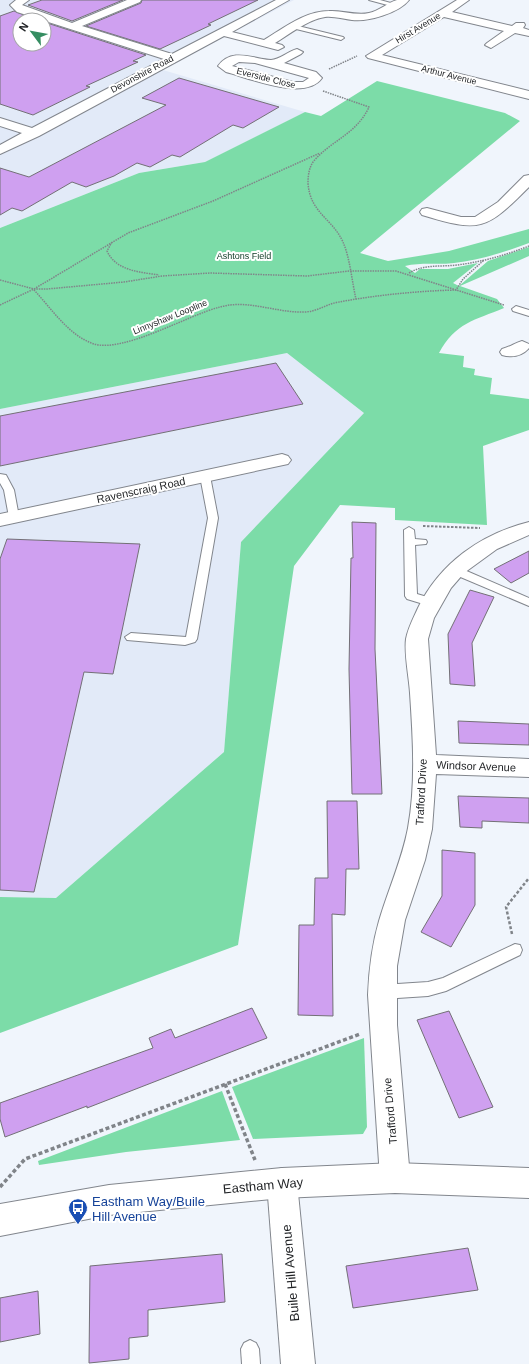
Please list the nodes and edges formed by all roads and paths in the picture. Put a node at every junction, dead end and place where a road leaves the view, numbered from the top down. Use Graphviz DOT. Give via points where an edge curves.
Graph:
graph roads {
  1 [pos="24,0"];
  2 [pos="136,0"];
  3 [pos="284,0"];
  4 [pos="372,0"];
  5 [pos="464,0"];
  6 [pos="400,3"];
  7 [pos="442,13"];
  8 [pos="529,19"];
  9 [pos="73,26"];
  10 [pos="294,27"];
  11 [pos="513,30"];
  12 [pos="221,32"];
  13 [pos="529,33"];
  14 [pos="341,38"];
  15 [pos="265,44"];
  16 [pos="491,45"];
  17 [pos="372,56"];
  18 [pos="172,58"];
  19 [pos="274,64"];
  20 [pos="314,75"];
  21 [pos="306,86"];
  22 [pos="528,93"];
  23 [pos="0,122"];
  24 [pos="34,133"];
  25 [pos="0,150"];
  26 [pos="320,153"];
  27 [pos="529,179"];
  28 [pos="434,216"];
  29 [pos="112,242"];
  30 [pos="529,246"];
  31 [pos="484,260"];
  32 [pos="349,271"];
  33 [pos="408,274"];
  34 [pos="162,276"];
  35 [pos="0,280"];
  36 [pos="34,289"];
  37 [pos="456,290"];
  38 [pos="356,299"];
  39 [pos="0,305"];
  40 [pos="516,309"];
  41 [pos="529,313"];
  42 [pos="282,460"];
  43 [pos="205,476"];
  44 [pos="0,477"];
  45 [pos="7,519"];
  46 [pos="409,530"];
  47 [pos="519,531"];
  48 [pos="409,542"];
  49 [pos="422,542"];
  50 [pos="455,570"];
  51 [pos="430,602"];
  52 [pos="529,602"];
  53 [pos="131,637"];
  54 [pos="424,764"];
  55 [pos="529,768"];
  56 [pos="529,878"];
  57 [pos="515,950"];
  58 [pos="382,992"];
  59 [pos="382,1025"];
  60 [pos="225,1084"];
  61 [pos="396,1178"];
  62 [pos="529,1183"];
  63 [pos="273,1184"];
  64 [pos="0,1187"];
  65 [pos="0,1220"];
  66 [pos="298,1364"];
  1 -- 9 [label="street" via="16,5 21,10"];
  2 -- 9 [label="street"];
  3 -- 12 [label="street, Devonshire Road"];
  4 -- 6 [label="lane"];
  5 -- 7 [label="street, Hirst Avenue"];
  6 -- 10 [label="street" via="373,16 318,15"];
  7 -- 11 [label="street"];
  7 -- 17 [label="street, Hirst Avenue"];
  8 -- 11 [label="street"];
  9 -- 18 [label="street"];
  10 -- 14 [label="lane"];
  10 -- 15 [label="street"];
  11 -- 13 [label="street"];
  11 -- 16 [label="street"];
  12 -- 15 [label="street"];
  12 -- 18 [label="street, Devonshire Road"];
  15 -- 19 [label="street, Everside Close" via="300,52"];
  17 -- 20 [label="path" via="357,56"];
  17 -- 22 [label="street, Arthur Avenue"];
  18 -- 24 [label="street, Devonshire Road"];
  19 -- 20 [label="street, Everside Close"];
  19 -- 21 [label="street, Everside Close" via="242,57 235,58 224,66 227,69 290,85"];
  20 -- 21 [label="street, Everside Close" via="316,79"];
  21 -- 26 [label="path" via="369,107 367,115 350,132"];
  23 -- 24 [label="street"];
  24 -- 25 [label="street, Devonshire Road"];
  26 -- 29 [label="path" via="213,201 128,232"];
  26 -- 32 [label="path" via="308,170 308,193 320,216 339,235 346,252"];
  27 -- 28 [label="street" via="489,216 480,221 464,222"];
  29 -- 34 [label="path" via="107,252 111,260 130,269"];
  29 -- 36 [label="path"];
  30 -- 31 [label="path"];
  31 -- 33 [label="path" via="419,268"];
  31 -- 37 [label="path" via="463,279"];
  32 -- 33 [label="path" via="396,271"];
  32 -- 34 [label="path" via="307,276 210,273"];
  32 -- 38 [label="path"];
  33 -- 37 [label="path"];
  34 -- 36 [label="path" via="92,286"];
  35 -- 36 [label="path"];
  36 -- 38 [label="path, Linnyshaw Loopline" via="78,336 95,344 106,345 144,336 204,311 227,305 251,305 287,312 305,312"];
  36 -- 39 [label="path"];
  37 -- 38 [label="path, Linnyshaw Loopline"];
  37 -- 40 [label="path"];
  40 -- 41 [label="lane"];
  42 -- 43 [label="street, Ravenscraig Road"];
  43 -- 45 [label="street, Ravenscraig Road"];
  43 -- 53 [label="lane" via="213,518 191,639 185,641"];
  44 -- 45 [label="lane" via="8,490"];
  46 -- 47 [label="path" via="416,525"];
  46 -- 48 [label="lane"];
  47 -- 50 [label="street, Trafford Drive" via="492,542"];
  48 -- 49 [label="lane"];
  48 -- 51 [label="lane" via="412,596"];
  50 -- 51 [label="street, Trafford Drive"];
  50 -- 52 [label="lane"];
  51 -- 54 [label="street, Trafford Drive" via="422,620 418,639"];
  54 -- 55 [label="street, Windsor Avenue"];
  54 -- 58 [label="street, Trafford Drive" via="420,828 385,951"];
  56 -- 57 [label="path" via="506,907"];
  57 -- 58 [label="lane" via="446,984 428,989"];
  58 -- 59 [label="street, Trafford Drive"];
  59 -- 60 [label="path"];
  59 -- 61 [label="street, Trafford Drive"];
  60 -- 63 [label="path"];
  60 -- 64 [label="path" via="25,1159"];
  61 -- 62 [label="street, Eastham Way"];
  61 -- 63 [label="street, Eastham Way"];
  63 -- 65 [label="street, Eastham Way" via="109,1200"];
  63 -- 66 [label="street, Buile Hill Avenue"];
}
